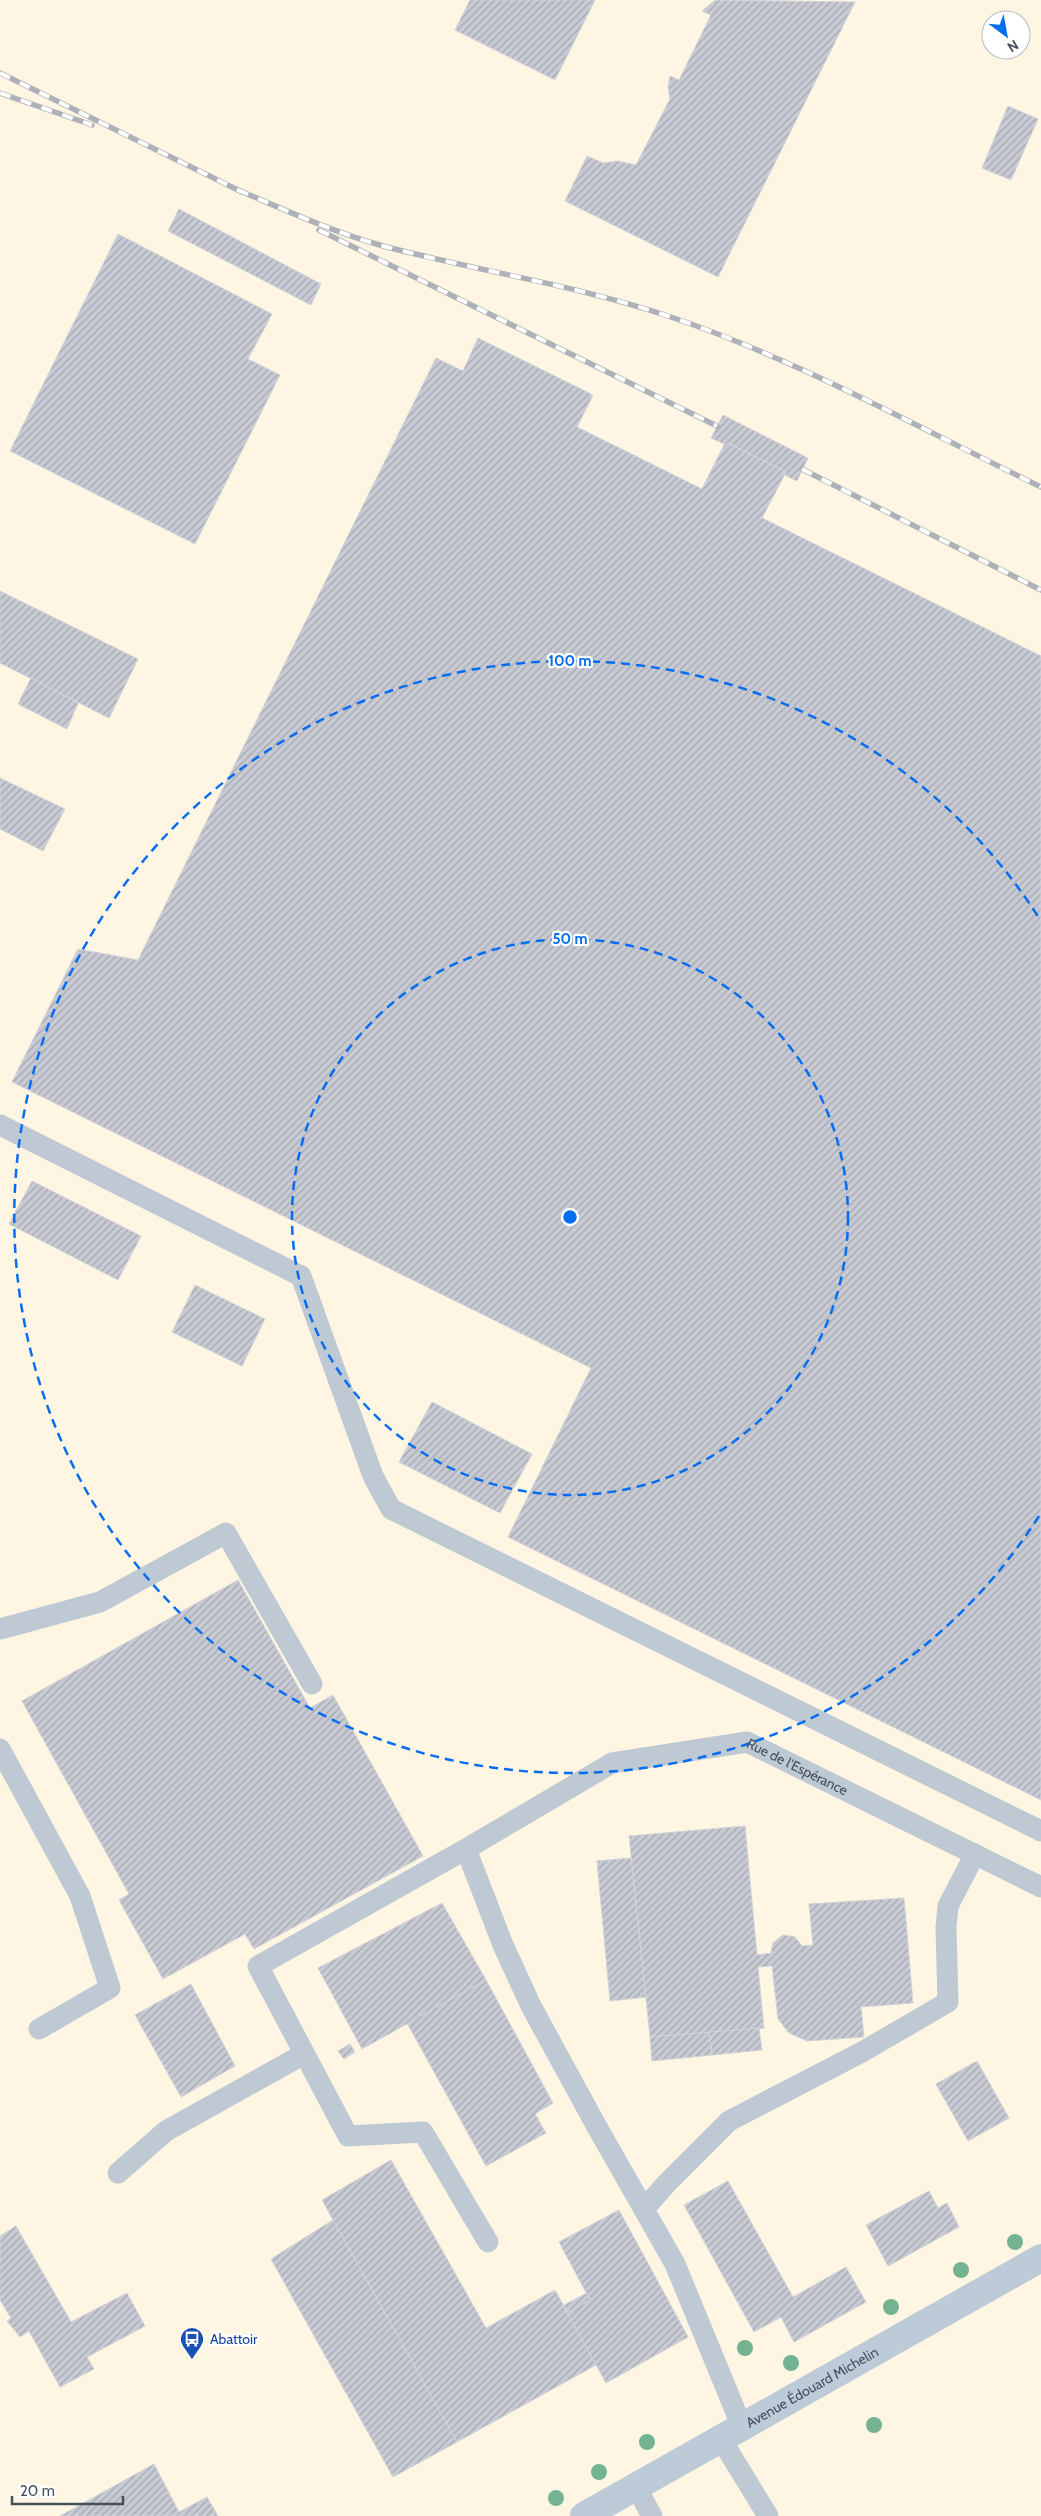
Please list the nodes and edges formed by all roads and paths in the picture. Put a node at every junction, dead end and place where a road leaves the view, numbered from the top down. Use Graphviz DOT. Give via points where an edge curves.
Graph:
graph roads {
  1 [pos="0,1125"];
  2 [pos="0,1629"];
  3 [pos="312,1684"];
  4 [pos="0,1749"];
  5 [pos="1041,1831"];
  6 [pos="466,1849"];
  7 [pos="974,1854"];
  8 [pos="1041,1887"];
  9 [pos="39,2029"];
  10 [pos="304,2054"];
  11 [pos="118,2173"];
  12 [pos="644,2209"];
  13 [pos="488,2242"];
  14 [pos="1041,2258"];
  15 [pos="732,2433"];
  16 [pos="636,2486"];
  17 [pos="584,2516"];
  18 [pos="652,2516"];
  19 [pos="768,2516"];
  1 -- 5 [label="lane" via="300,1276 373,1476 390,1508"];
  2 -- 3 [label="lane" via="100,1602 226,1533"];
  4 -- 9 [label="lane" via="80,1896 110,1988"];
  6 -- 7 [label="lane, Rue de l'Espérance" via="612,1763 747,1742"];
  6 -- 10 [label="lane, Rue de l'Espérance" via="258,1966"];
  6 -- 12 [label="lane" via="503,1945 531,2006"];
  7 -- 8 [label="lane, Rue de l'Espérance"];
  7 -- 12 [label="lane" via="948,1906 948,2002 862,2052 729,2121"];
  10 -- 11 [label="lane" via="166,2131"];
  10 -- 13 [label="lane" via="348,2136 423,2132"];
  12 -- 15 [label="lane" via="675,2264"];
  14 -- 15 [label="main road, Avenue Édouard Michelin"];
  15 -- 16 [label="main road, Avenue Édouard Michelin"];
  15 -- 19 [label="lane"];
  16 -- 17 [label="main road, Avenue Édouard Michelin"];
  16 -- 18 [label="lane"];
}
